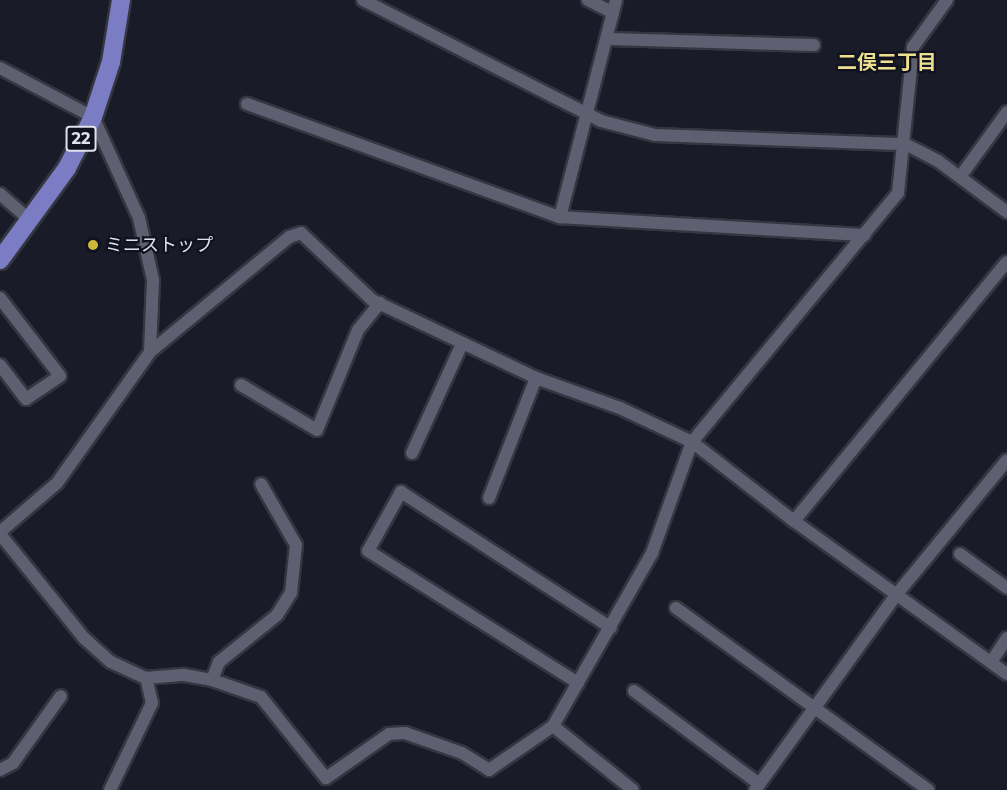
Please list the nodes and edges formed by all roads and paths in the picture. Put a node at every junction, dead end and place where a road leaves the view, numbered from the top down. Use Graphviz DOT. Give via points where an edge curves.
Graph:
graph roads {
  1 [pos="121,0"];
  2 [pos="363,0"];
  3 [pos="588,0"];
  4 [pos="616,0"];
  5 [pos="947,0"];
  6 [pos="613,13"];
  7 [pos="608,39"];
  8 [pos="813,45"];
  9 [pos="0,68"];
  10 [pos="247,104"];
  11 [pos="1007,112"];
  12 [pos="587,114"];
  13 [pos="93,117"];
  14 [pos="906,144"];
  15 [pos="960,177"];
  16 [pos="0,194"];
  17 [pos="1007,213"];
  18 [pos="560,217"];
  19 [pos="31,221"];
  20 [pos="864,235"];
  21 [pos="0,260"];
  22 [pos="1007,262"];
  23 [pos="0,298"];
  24 [pos="380,303"];
  25 [pos="462,344"];
  26 [pos="150,352"];
  27 [pos="0,365"];
  28 [pos="536,378"];
  29 [pos="241,385"];
  30 [pos="692,442"];
  31 [pos="412,453"];
  32 [pos="1007,460"];
  33 [pos="261,484"];
  34 [pos="489,498"];
  35 [pos="794,521"];
  36 [pos="0,533"];
  37 [pos="960,554"];
  38 [pos="1007,588"];
  39 [pos="897,594"];
  40 [pos="676,608"];
  41 [pos="611,628"];
  42 [pos="1007,639"];
  43 [pos="991,662"];
  44 [pos="1007,674"];
  45 [pos="146,678"];
  46 [pos="212,680"];
  47 [pos="578,683"];
  48 [pos="634,691"];
  49 [pos="61,696"];
  50 [pos="812,710"];
  51 [pos="553,726"];
  52 [pos="0,770"];
  53 [pos="757,787"];
  54 [pos="110,790"];
  55 [pos="633,790"];
  56 [pos="928,790"];
  1 -- 13 [label="main road, 22" via="111,62"];
  2 -- 12 [label="street"];
  3 -- 6 [label="street"];
  4 -- 6 [label="street"];
  5 -- 14 [label="street" via="912,47"];
  6 -- 7 [label="street"];
  7 -- 8 [label="street"];
  7 -- 12 [label="street"];
  9 -- 13 [label="street"];
  10 -- 18 [label="street"];
  11 -- 15 [label="street"];
  12 -- 14 [label="street" via="656,135"];
  12 -- 18 [label="street"];
  13 -- 19 [label="main road, 22" via="67,168"];
  13 -- 26 [label="street" via="139,218 153,280"];
  14 -- 15 [label="street"];
  14 -- 20 [label="street" via="898,193"];
  15 -- 17 [label="street"];
  16 -- 19 [label="street"];
  18 -- 20 [label="street"];
  19 -- 21 [label="main road, 22"];
  20 -- 30 [label="street"];
  22 -- 35 [label="street"];
  23 -- 27 [label="street" via="60,376 26,399"];
  24 -- 25 [label="street"];
  24 -- 26 [label="street" via="301,233 289,237"];
  24 -- 29 [label="street" via="358,330 317,430"];
  25 -- 28 [label="street"];
  25 -- 31 [label="street"];
  26 -- 36 [label="street" via="57,483"];
  28 -- 30 [label="street" via="621,408"];
  28 -- 34 [label="street"];
  30 -- 35 [label="street"];
  30 -- 41 [label="street" via="652,553"];
  32 -- 39 [label="street"];
  33 -- 46 [label="street" via="296,545 291,593 277,615 219,662"];
  35 -- 39 [label="street"];
  36 -- 45 [label="street" via="84,638 111,662"];
  37 -- 38 [label="street"];
  39 -- 43 [label="street"];
  39 -- 50 [label="street"];
  40 -- 50 [label="street"];
  41 -- 47 [label="street"];
  41 -- 47 [label="street" via="401,492 368,551"];
  42 -- 43 [label="street"];
  43 -- 44 [label="street"];
  45 -- 46 [label="street" via="184,675"];
  45 -- 54 [label="street" via="152,703"];
  46 -- 51 [label="street" via="261,697 326,778 388,734 405,733 462,753 489,770"];
  47 -- 51 [label="street"];
  48 -- 53 [label="street"];
  49 -- 52 [label="street" via="13,763"];
  50 -- 53 [label="street"];
  50 -- 56 [label="street"];
  51 -- 55 [label="street"];
}
